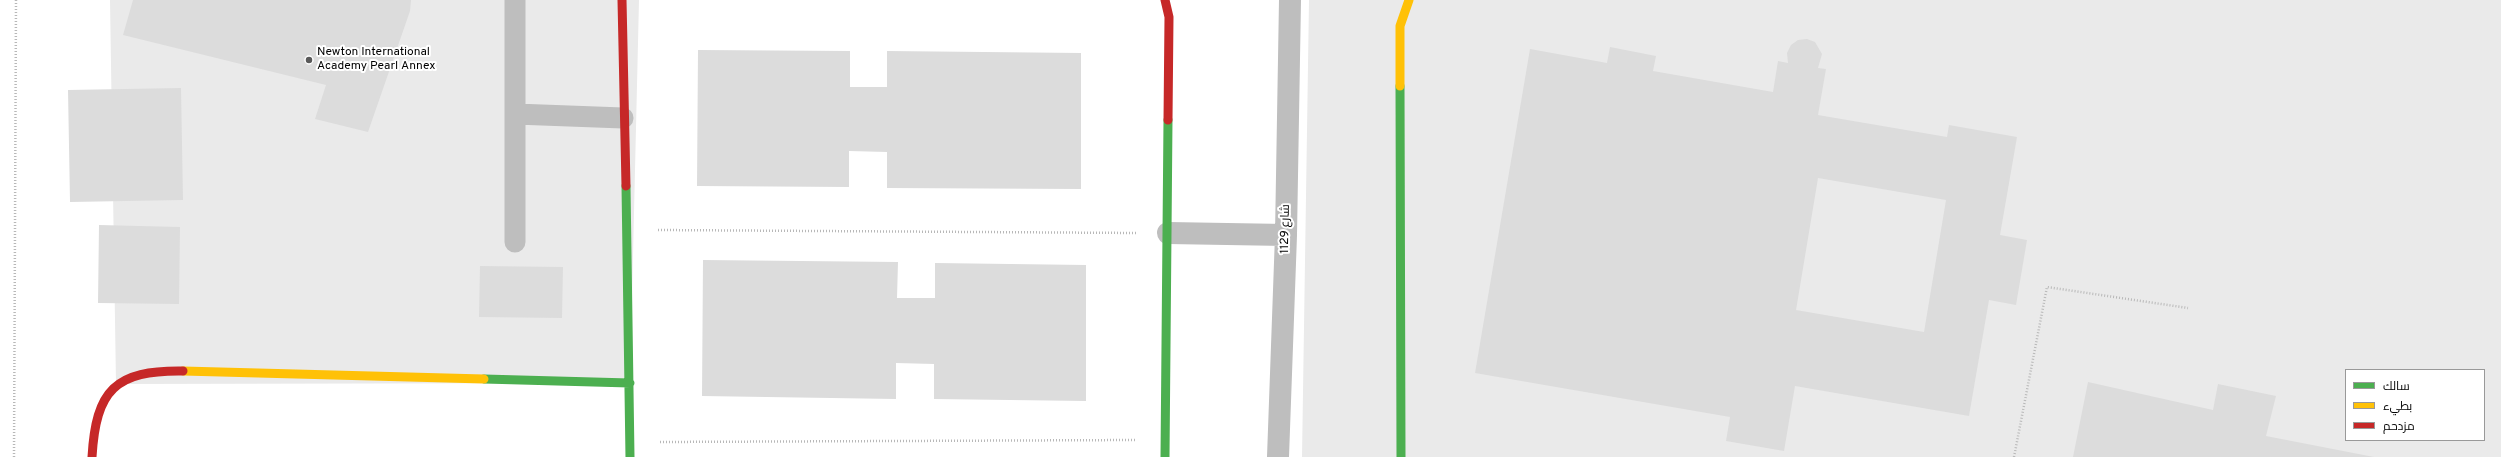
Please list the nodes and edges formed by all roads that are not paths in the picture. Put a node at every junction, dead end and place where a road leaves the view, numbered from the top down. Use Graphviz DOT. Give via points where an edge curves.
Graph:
graph roads {
  1 [pos="516,0"];
  2 [pos="622,0"];
  3 [pos="1165,0"];
  4 [pos="1290,0"];
  5 [pos="1409,0"];
  6 [pos="515,114"];
  7 [pos="623,118"];
  8 [pos="1168,233"];
  9 [pos="1286,235"];
  10 [pos="515,242"];
  11 [pos="630,383"];
  12 [pos="92,457"];
  13 [pos="630,457"];
  14 [pos="1165,457"];
  15 [pos="1278,457"];
  16 [pos="1401,457"];
  1 -- 6 [label="lane"];
  2 -- 7 [label="street"];
  3 -- 8 [label="street" via="1169,17"];
  4 -- 9 [label="street, شارع 1129"];
  5 -- 16 [label="street" via="1400,26"];
  6 -- 7 [label="lane"];
  6 -- 10 [label="lane"];
  7 -- 11 [label="street"];
  8 -- 9 [label="street"];
  8 -- 14 [label="street"];
  9 -- 15 [label="street, شارع 1129"];
  11 -- 12 [label="street" via="167,371 138,374 116,384 101,403 93,433"];
  11 -- 13 [label="street"];
}
